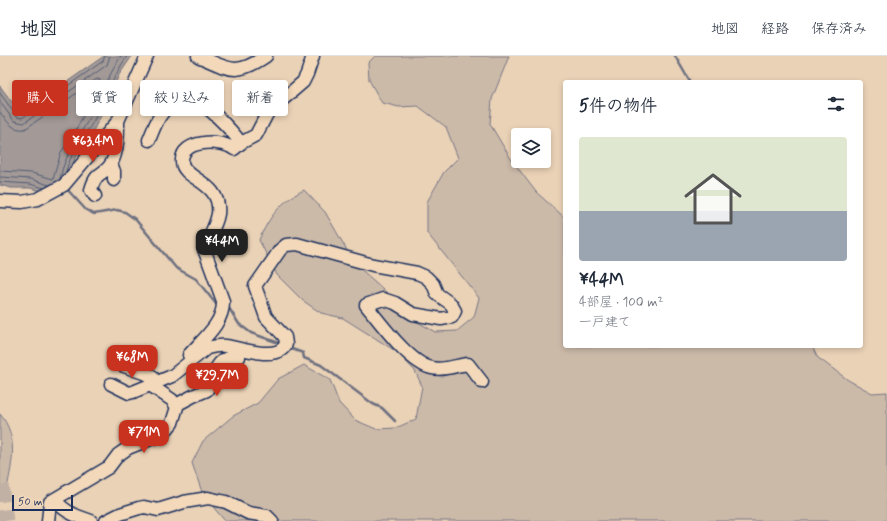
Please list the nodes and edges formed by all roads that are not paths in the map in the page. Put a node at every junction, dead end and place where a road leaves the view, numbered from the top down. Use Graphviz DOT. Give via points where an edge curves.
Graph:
graph roads {
  1 [pos="147,56"];
  2 [pos="198,56"];
  3 [pos="266,56"];
  4 [pos="313,56"];
  5 [pos="118,121"];
  6 [pos="149,140"];
  7 [pos="241,143"];
  8 [pos="111,165"];
  9 [pos="80,167"];
  10 [pos="114,180"];
  11 [pos="0,201"];
  12 [pos="239,357"];
  13 [pos="124,366"];
  14 [pos="152,380"];
  15 [pos="482,382"];
  16 [pos="112,384"];
  17 [pos="176,405"];
  18 [pos="55,499"];
  19 [pos="48,521"];
  20 [pos="91,521"];
  21 [pos="106,521"];
  22 [pos="272,521"];
  1 -- 5 [label="street"];
  2 -- 3 [label="street" via="230,70 252,65"];
  4 -- 7 [label="street" via="303,82 268,112 256,135"];
  5 -- 8 [label="street" via="118,134"];
  5 -- 9 [label="street"];
  6 -- 7 [label="street" via="164,111 180,101 189,99 196,101 226,124"];
  7 -- 14 [label="street" via="234,149 226,145 199,143 183,155 184,169 208,188 216,200 218,215 204,249 223,301 223,309 218,322 187,358 169,372"];
  8 -- 9 [label="street" via="94,179 93,193"];
  8 -- 10 [label="street"];
  9 -- 11 [label="street" via="64,185 38,199 22,202"];
  12 -- 17 [label="street" via="228,356 222,360 207,390"];
  13 -- 14 [label="street"];
  14 -- 15 [label="street" via="180,371 198,354 214,346 263,353 276,352 285,347 285,337 266,317 255,286 280,250 286,245 297,244 426,277 433,284 437,294 451,304 455,311 452,317 441,319 413,314 383,299 366,305 408,354 431,368 468,364"];
  14 -- 16 [label="street" via="129,393"];
  14 -- 17 [label="street" via="153,387"];
  17 -- 18 [label="street" via="172,423 163,434 128,448 109,466"];
  18 -- 19 [label="street" via="50,502"];
  18 -- 20 [label="street" via="60,507"];
  21 -- 22 [label="street" via="139,508 158,510 208,498 226,502 248,513 267,516"];
}
